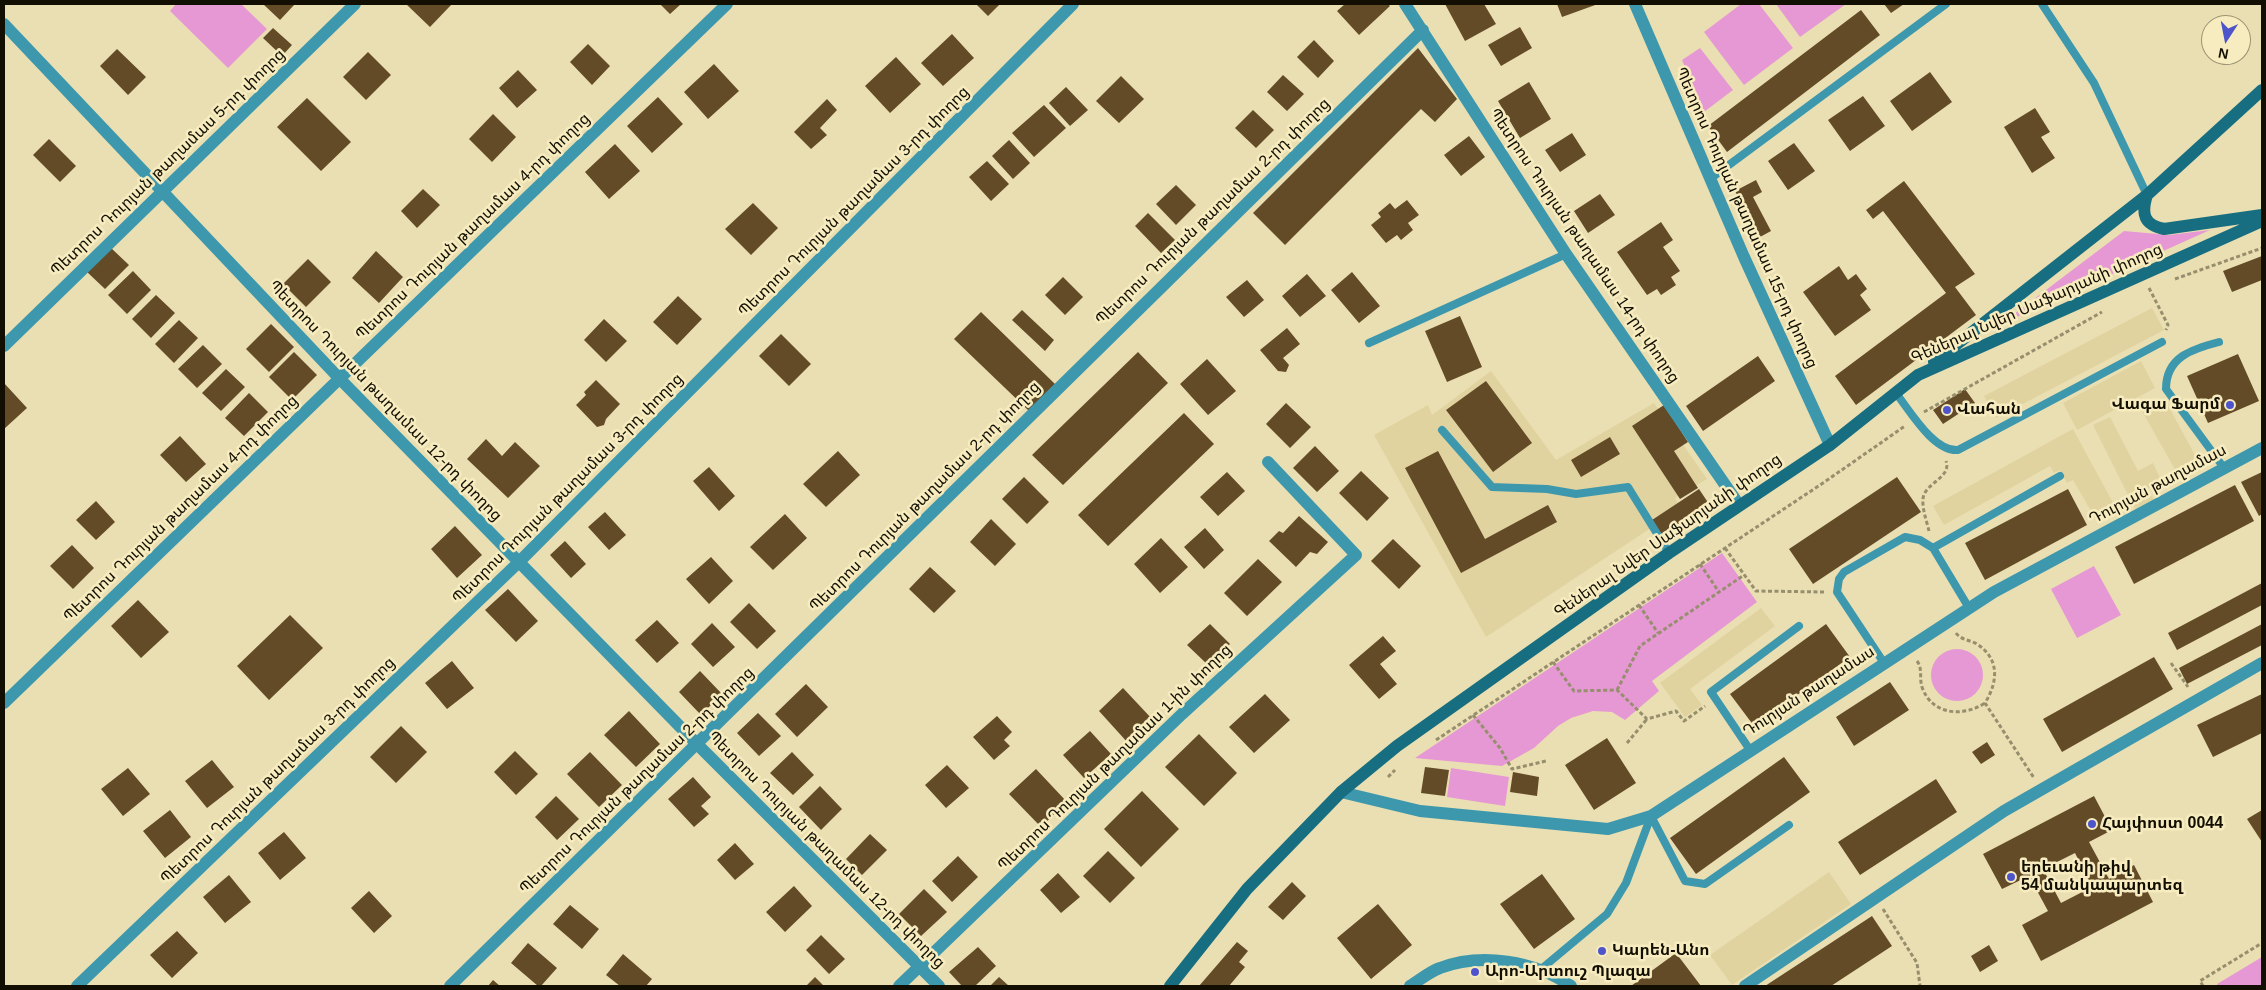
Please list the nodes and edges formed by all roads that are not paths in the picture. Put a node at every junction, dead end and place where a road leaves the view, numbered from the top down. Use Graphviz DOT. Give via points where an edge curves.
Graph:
graph roads {
  1 [pos="355,4"];
  2 [pos="727,4"];
  3 [pos="1072,4"];
  4 [pos="1405,4"];
  5 [pos="1635,4"];
  6 [pos="1946,4"];
  7 [pos="2042,4"];
  8 [pos="4,24"];
  9 [pos="1423,30"];
  10 [pos="2262,90"];
  11 [pos="1710,179"];
  12 [pos="163,192"];
  13 [pos="2147,196"];
  14 [pos="2262,215"];
  15 [pos="2262,221"];
  16 [pos="1566,254"];
  17 [pos="2162,342"];
  18 [pos="2219,342"];
  19 [pos="1369,343"];
  20 [pos="4,346"];
  21 [pos="1918,375"];
  22 [pos="339,378"];
  23 [pos="1895,392"];
  24 [pos="1442,430"];
  25 [pos="1830,445"];
  26 [pos="2262,448"];
  27 [pos="1268,462"];
  28 [pos="2224,468"];
  29 [pos="2060,476"];
  30 [pos="1740,505"];
  31 [pos="1933,548"];
  32 [pos="1669,553"];
  33 [pos="520,562"];
  34 [pos="1969,608"];
  35 [pos="1799,626"];
  36 [pos="1884,663"];
  37 [pos="2262,663"];
  38 [pos="4,703"];
  39 [pos="698,745"];
  40 [pos="1750,750"];
  41 [pos="1341,792"];
  42 [pos="1651,816"];
  43 [pos="1789,825"];
  44 [pos="920,966"];
  45 [pos="1540,970"];
  46 [pos="77,986"];
  47 [pos="450,986"];
  48 [pos="899,986"];
  49 [pos="939,986"];
  50 [pos="1170,986"];
  51 [pos="1410,986"];
  52 [pos="1571,986"];
  53 [pos="1745,986"];
  1 -- 12 [label="street, Պետրոս Դուրյան թաղամաս 5-րդ փողոց"];
  2 -- 22 [label="street, Պետրոս Դուրյան թաղամաս 4-րդ փողոց"];
  3 -- 33 [label="street, Պետրոս Դուրյան թաղամաս 3-րդ փողոց"];
  4 -- 9 [label="street, Պետրոս Դուրյան թաղամաս 14-րդ փողոց"];
  5 -- 11 [label="street, Պետրոս Դուրյան թաղամաս 15-րդ փողոց"];
  6 -- 11 [label="lane"];
  7 -- 13 [label="lane" via="2094,83"];
  8 -- 12 [label="street, Պետրոս Դուրյան թաղամաս 12-րդ փողոց"];
  9 -- 16 [label="street, Պետրոս Դուրյան թաղամաս 14-րդ փողոց"];
  9 -- 39 [label="street, Պետրոս Դուրյան թաղամաս 2-րդ փողոց"];
  10 -- 13 [label="main road"];
  11 -- 25 [label="street, Պետրոս Դուրյան թաղամաս 15-րդ փողոց"];
  12 -- 20 [label="street, Պետրոս Դուրյան թաղամաս 5-րդ փողոց"];
  12 -- 22 [label="street, Պետրոս Դուրյան թաղամաս 12-րդ փողոց"];
  13 -- 14 [label="main road" via="2144,217 2155,227 2164,229"];
  13 -- 21 [label="main road"];
  15 -- 21 [label="main road, Գեներալ Նվեր Սաֆարյանի փողոց"];
  16 -- 19 [label="lane"];
  16 -- 30 [label="street, Պետրոս Դուրյան թաղամաս 14-րդ փողոց"];
  17 -- 23 [label="lane" via="1953,450 1940,446"];
  18 -- 28 [label="lane" via="2198,347 2173,363 2166,376 2166,389"];
  21 -- 23 [label="main road, Գեներալ Նվեր Սաֆարյանի փողոց"];
  22 -- 33 [label="street, Պետրոս Դուրյան թաղամաս 12-րդ փողոց"];
  22 -- 38 [label="street, Պետրոս Դուրյան թաղամաս 4-րդ փողոց"];
  23 -- 25 [label="main road, Գեներալ Նվեր Սաֆարյանի փողոց"];
  24 -- 32 [label="lane" via="1492,487 1576,494 1628,487"];
  25 -- 30 [label="main road, Գեներալ Նվեր Սաֆարյանի փողոց"];
  26 -- 28 [label="street, Դուրյան թաղամաս"];
  27 -- 44 [label="street, Պետրոս Դուրյան թաղամաս 1-ին փողոց" via="1356,555 1182,714"];
  28 -- 34 [label="street, Դուրյան թաղամաս"];
  29 -- 31 [label="lane"];
  30 -- 32 [label="main road, Գեներալ Նվեր Սաֆարյանի փողոց"];
  31 -- 34 [label="lane"];
  31 -- 36 [label="lane" via="1920,540 1905,537 1844,572 1839,579 1837,592"];
  32 -- 41 [label="main road, Գեներալ Նվեր Սաֆարյանի փողոց" via="1397,746"];
  33 -- 39 [label="street, Պետրոս Դուրյան թաղամաս 12-րդ փողոց"];
  33 -- 46 [label="street, Պետրոս Դուրյան թաղամաս 3-րդ փողոց"];
  34 -- 36 [label="street, Դուրյան թաղամաս"];
  35 -- 40 [label="lane" via="1712,692"];
  36 -- 40 [label="street, Դուրյան թաղամաս"];
  37 -- 53 [label="street" via="2004,811"];
  39 -- 44 [label="street, Պետրոս Դուրյան թաղամաս 12-րդ փողոց"];
  39 -- 47 [label="street, Պետրոս Դուրյան թաղամաս 2-րդ փողոց"];
  40 -- 42 [label="street, Դուրյան թաղամաս"];
  41 -- 42 [label="street, Դուրյան թաղամաս" via="1420,811 1608,829"];
  41 -- 50 [label="main road, Գեներալ Նվեր Սաֆարյանի փողոց" via="1247,889"];
  42 -- 43 [label="lane" via="1685,882 1695,884 1705,884"];
  42 -- 45 [label="lane" via="1626,883 1607,914"];
  44 -- 48 [label="street, Պետրոս Դուրյան թաղամաս 1-ին փողոց"];
  44 -- 49 [label="street, Պետրոս Դուրյան թաղամաս 12-րդ փողոց"];
  45 -- 51 [label="street" via="1506,961 1475,959 1439,968"];
  45 -- 52 [label="street"];
}
